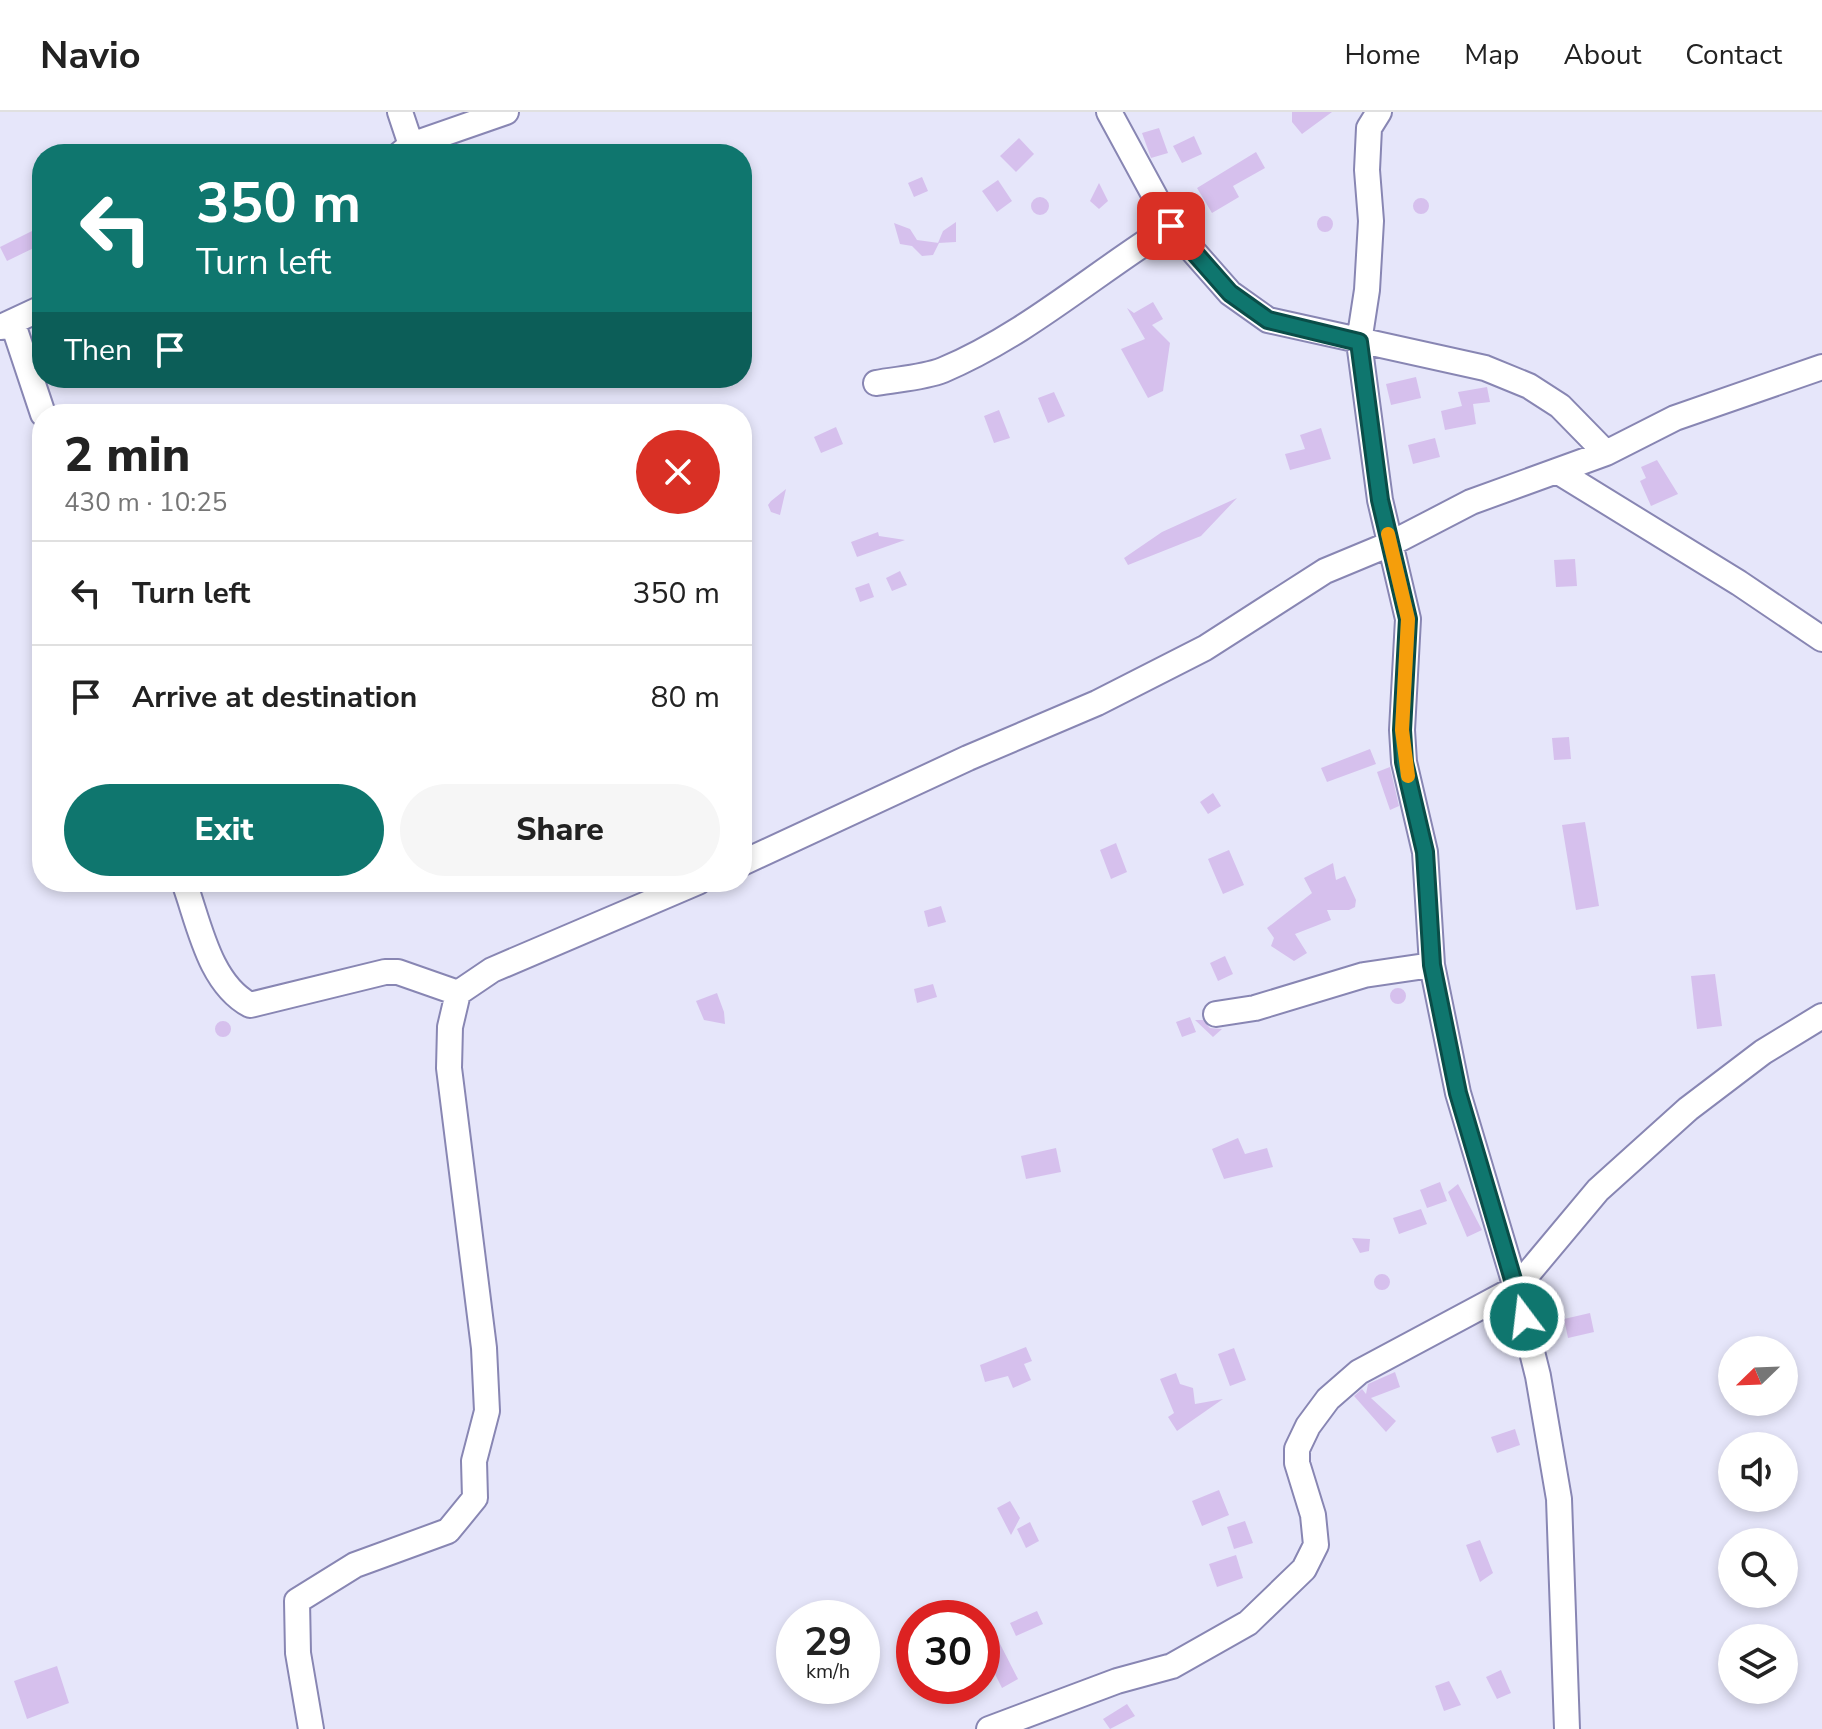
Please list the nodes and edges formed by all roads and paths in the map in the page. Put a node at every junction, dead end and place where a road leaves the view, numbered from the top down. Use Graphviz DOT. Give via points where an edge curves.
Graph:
graph roads {
  1 [pos="400,112"];
  2 [pos="506,112"];
  3 [pos="1109,112"];
  4 [pos="1379,112"];
  5 [pos="405,144"];
  6 [pos="422,144"];
  7 [pos="1171,226"];
  8 [pos="32,313"];
  9 [pos="7,326"];
  10 [pos="1359,342"];
  11 [pos="1822,367"];
  12 [pos="876,383"];
  13 [pos="32,387"];
  14 [pos="1606,453"];
  15 [pos="1557,471"];
  16 [pos="1390,544"];
  17 [pos="1822,639"];
  18 [pos="752,858"];
  19 [pos="188,892"];
  20 [pos="675,892"];
  21 [pos="1432,965"];
  22 [pos="458,993"];
  23 [pos="1216,1014"];
  24 [pos="1822,1016"];
  25 [pos="1516,1288"];
  26 [pos="311,1729"];
  27 [pos="989,1729"];
  28 [pos="1567,1729"];
  1 -- 5 [label="street"];
  2 -- 6 [label="street"];
  3 -- 7 [label="street"];
  4 -- 10 [label="street" via="1369,128 1371,221"];
  7 -- 10 [label="street" via="1230,293 1268,320"];
  7 -- 12 [label="street" via="1033,320 941,371"];
  8 -- 9 [label="street"];
  9 -- 13 [label="street"];
  10 -- 14 [label="street" via="1485,368 1529,386 1560,406"];
  10 -- 16 [label="street"];
  11 -- 14 [label="street" via="1675,418"];
  14 -- 15 [label="street"];
  15 -- 16 [label="street" via="1471,502"];
  15 -- 17 [label="street"];
  16 -- 18 [label="street" via="1325,571 1205,648 1097,703"];
  16 -- 21 [label="street" via="1408,619 1404,762 1425,852"];
  19 -- 22 [label="street" via="219,976 250,1005 385,972"];
  20 -- 22 [label="street" via="492,970"];
  21 -- 23 [label="street" via="1364,975 1255,1008"];
  21 -- 25 [label="street" via="1458,1093"];
  22 -- 26 [label="street" via="449,1068 487,1411 474,1461 475,1498 448,1531 355,1565 297,1601 298,1653"];
  24 -- 25 [label="street" via="1763,1052 1688,1109 1598,1190"];
  25 -- 27 [label="street" via="1359,1372 1328,1399 1297,1449 1316,1545 1304,1569 1248,1623 1172,1666"];
  25 -- 28 [label="street" via="1559,1499"];
}
